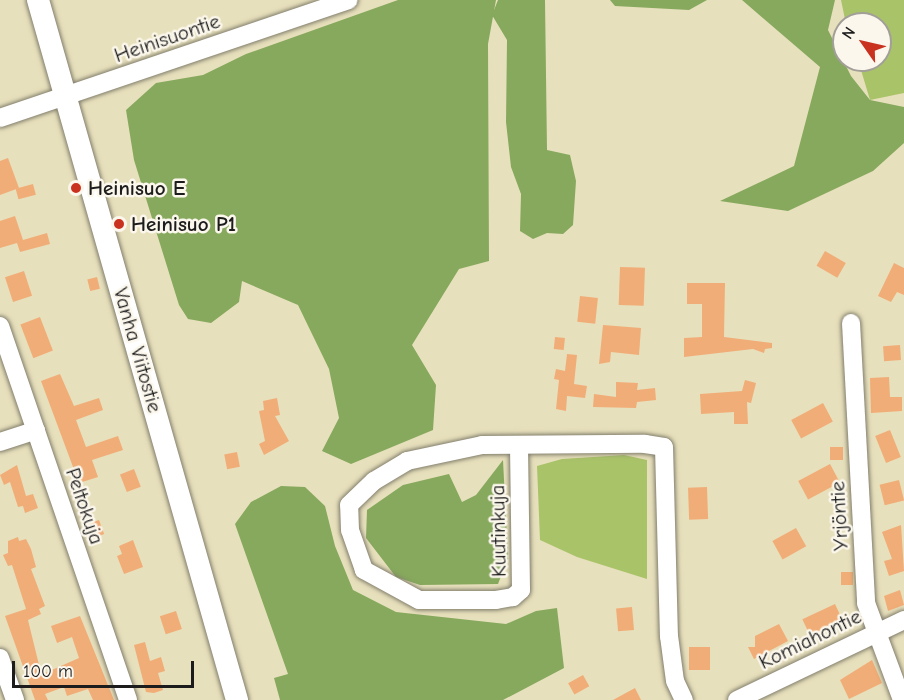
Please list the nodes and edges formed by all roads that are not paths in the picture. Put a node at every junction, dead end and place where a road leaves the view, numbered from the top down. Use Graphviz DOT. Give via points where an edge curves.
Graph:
graph roads {
  1 [pos="38,0"];
  2 [pos="346,0"];
  3 [pos="66,97"];
  4 [pos="0,118"];
  5 [pos="851,323"];
  6 [pos="0,326"];
  7 [pos="36,430"];
  8 [pos="0,442"];
  9 [pos="519,446"];
  10 [pos="904,620"];
  11 [pos="876,631"];
  12 [pos="0,658"];
  13 [pos="15,700"];
  14 [pos="128,700"];
  15 [pos="237,700"];
  16 [pos="684,700"];
  17 [pos="737,700"];
  18 [pos="902,700"];
  1 -- 3 [label="main road, Vanha Viitostie"];
  2 -- 3 [label="street, Heinisuontie"];
  3 -- 4 [label="street, Heinisuontie"];
  3 -- 15 [label="main road, Vanha Viitostie"];
  5 -- 11 [label="street, Yrjöntie" via="866,603"];
  6 -- 7 [label="street, Peltokuja"];
  7 -- 8 [label="street"];
  7 -- 14 [label="street, Peltokuja"];
  9 -- 9 [label="street, Kuutinkuja" via="446,450 407,461 374,481 349,505 350,530 364,570 419,600 496,600 521,591"];
  9 -- 16 [label="street, Kuutinkuja" via="664,447 669,636 675,681"];
  10 -- 11 [label="street, Komiahontie"];
  11 -- 17 [label="street, Komiahontie"];
  11 -- 18 [label="street, Yrjöntie"];
  12 -- 13 [label="street"];
}
